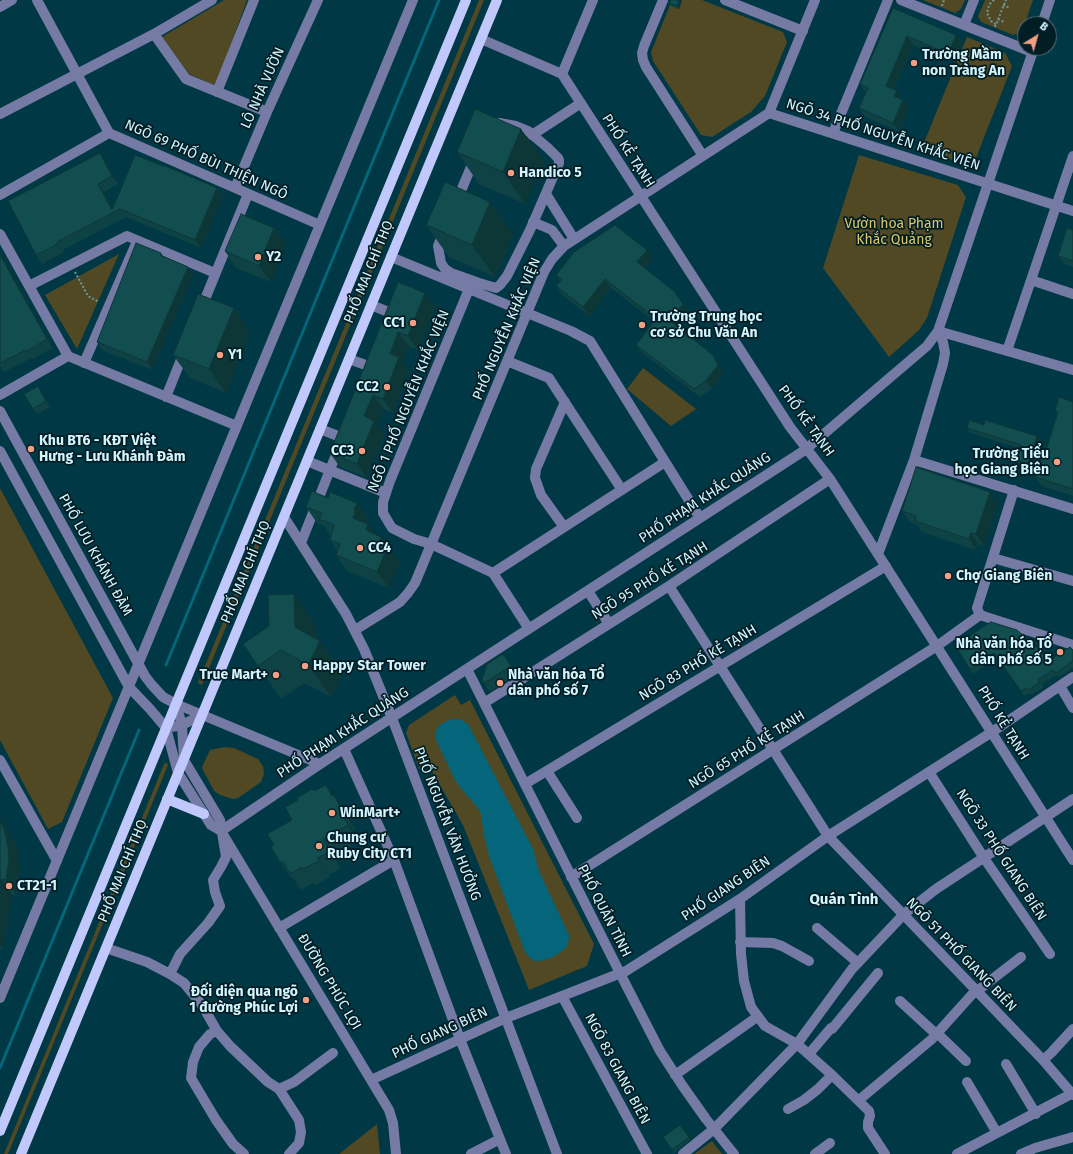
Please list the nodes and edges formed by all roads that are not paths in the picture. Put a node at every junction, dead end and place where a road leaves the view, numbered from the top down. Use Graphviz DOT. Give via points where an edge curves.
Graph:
graph roads {
  1 [pos="12,0"];
  2 [pos="37,0"];
  3 [pos="212,0"];
  4 [pos="254,0"];
  5 [pos="318,0"];
  6 [pos="413,0"];
  7 [pos="466,0"];
  8 [pos="497,0"];
  9 [pos="593,0"];
  10 [pos="663,0"];
  11 [pos="726,0"];
  12 [pos="815,0"];
  13 [pos="888,0"];
  14 [pos="901,0"];
  15 [pos="974,0"];
  16 [pos="1050,0"];
  17 [pos="0,7"];
  18 [pos="1045,16"];
  19 [pos="964,25"];
  20 [pos="803,31"];
  21 [pos="154,34"];
  22 [pos="480,39"];
  23 [pos="1017,44"];
  24 [pos="1031,56"];
  25 [pos="76,73"];
  26 [pos="562,74"];
  27 [pos="217,92"];
  28 [pos="581,103"];
  29 [pos="267,112"];
  30 [pos="769,113"];
  31 [pos="0,114"];
  32 [pos="109,133"];
  33 [pos="833,133"];
  34 [pos="532,135"];
  35 [pos="703,156"];
  36 [pos="1073,156"];
  37 [pos="988,183"];
  38 [pos="235,188"];
  39 [pos="248,194"];
  40 [pos="546,194"];
  41 [pos="0,195"];
  42 [pos="641,196"];
  43 [pos="1056,205"];
  44 [pos="1073,211"];
  45 [pos="534,222"];
  46 [pos="320,225"];
  47 [pos="0,234"];
  48 [pos="138,240"];
  49 [pos="574,240"];
  50 [pos="564,246"];
  51 [pos="391,258"];
  52 [pos="215,273"];
  53 [pos="1031,280"];
  54 [pos="29,286"];
  55 [pos="469,289"];
  56 [pos="1073,294"];
  57 [pos="371,306"];
  58 [pos="392,313"];
  59 [pos="527,313"];
  60 [pos="198,317"];
  61 [pos="938,331"];
  62 [pos="186,346"];
  63 [pos="1007,351"];
  64 [pos="68,356"];
  65 [pos="349,359"];
  66 [pos="507,361"];
  67 [pos="84,363"];
  68 [pos="371,367"];
  69 [pos="1073,370"];
  70 [pos="0,395"];
  71 [pos="166,396"];
  72 [pos="565,402"];
  73 [pos="0,410"];
  74 [pos="237,426"];
  75 [pos="320,429"];
  76 [pos="807,448"];
  77 [pos="0,451"];
  78 [pos="914,460"];
  79 [pos="307,461"];
  80 [pos="665,462"];
  81 [pos="330,470"];
  82 [pos="830,480"];
  83 [pos="622,490"];
  84 [pos="1014,490"];
  85 [pos="386,493"];
  86 [pos="1073,509"];
  87 [pos="284,517"];
  88 [pos="700,518"];
  89 [pos="564,528"];
  90 [pos="301,543"];
  91 [pos="431,544"];
  92 [pos="878,554"];
  93 [pos="993,558"];
  94 [pos="886,566"];
  95 [pos="494,573"];
  96 [pos="1073,581"];
  97 [pos="670,586"];
  98 [pos="588,591"];
  99 [pos="980,615"];
  100 [pos="609,624"];
  101 [pos="529,629"];
  102 [pos="355,630"];
  103 [pos="1073,645"];
  104 [pos="937,646"];
  105 [pos="139,664"];
  106 [pos="720,666"];
  107 [pos="467,669"];
  108 [pos="1073,677"];
  109 [pos="1060,686"];
  110 [pos="129,687"];
  111 [pos="484,703"];
  112 [pos="176,704"];
  113 [pos="1073,708"];
  114 [pos="202,715"];
  115 [pos="392,718"];
  116 [pos="182,725"];
  117 [pos="166,728"];
  118 [pos="992,732"];
  119 [pos="344,749"];
  120 [pos="773,750"];
  121 [pos="0,760"];
  122 [pos="184,760"];
  123 [pos="320,764"];
  124 [pos="547,771"];
  125 [pos="929,772"];
  126 [pos="178,773"];
  127 [pos="525,784"];
  128 [pos="168,799"];
  129 [pos="1073,799"];
  130 [pos="204,814"];
  131 [pos="1046,817"];
  132 [pos="577,818"];
  133 [pos="221,831"];
  134 [pos="828,836"];
  135 [pos="984,858"];
  136 [pos="394,860"];
  137 [pos="1073,860"];
  138 [pos="57,861"];
  139 [pos="571,877"];
  140 [pos="740,899"];
  141 [pos="904,914"];
  142 [pos="280,928"];
  143 [pos="817,928"];
  144 [pos="740,942"];
  145 [pos="106,948"];
  146 [pos="1050,954"];
  147 [pos="1021,957"];
  148 [pos="809,961"];
  149 [pos="858,963"];
  150 [pos="0,970"];
  151 [pos="620,973"];
  152 [pos="878,973"];
  153 [pos="10,974"];
  154 [pos="170,974"];
  155 [pos="976,991"];
  156 [pos="562,996"];
  157 [pos="0,998"];
  158 [pos="900,1001"];
  159 [pos="757,1017"];
  160 [pos="506,1018"];
  161 [pos="1073,1029"];
  162 [pos="217,1031"];
  163 [pos="937,1034"];
  164 [pos="460,1039"];
  165 [pos="797,1044"];
  166 [pos="334,1053"];
  167 [pos="809,1054"];
  168 [pos="1042,1060"];
  169 [pos="966,1061"];
  170 [pos="1006,1064"];
  171 [pos="675,1075"];
  172 [pos="832,1075"];
  173 [pos="371,1080"];
  174 [pos="967,1082"];
  175 [pos="279,1089"];
  176 [pos="1073,1094"];
  177 [pos="859,1100"];
  178 [pos="788,1109"];
  179 [pos="1036,1114"];
  180 [pos="714,1129"];
  181 [pos="0,1131"];
  182 [pos="997,1133"];
  183 [pos="1073,1137"];
  184 [pos="500,1140"];
  185 [pos="830,1143"];
  186 [pos="21,1154"];
  187 [pos="244,1154"];
  188 [pos="289,1154"];
  189 [pos="396,1154"];
  190 [pos="471,1154"];
  191 [pos="506,1154"];
  192 [pos="557,1154"];
  193 [pos="647,1154"];
  194 [pos="683,1154"];
  195 [pos="734,1154"];
  196 [pos="815,1154"];
  197 [pos="885,1154"];
  198 [pos="957,1154"];
  199 [pos="1021,1154"];
  1 -- 17 [label="street"];
  2 -- 25 [label="street, NGÕ 69 PHỐ BÙI THIỆN NGÔ"];
  3 -- 21 [label="street"];
  4 -- 27 [label="street"];
  5 -- 29 [label="street, LÔ NHÀ VƯỜN"];
  6 -- 46 [label="street"];
  7 -- 112 [label="main road, PHỐ MAI CHÍ THỌ"];
  8 -- 22 [label="main road, PHỐ MAI CHÍ THỌ"];
  9 -- 26 [label="street"];
  10 -- 35 [label="street" via="644,46 643,60"];
  11 -- 20 [label="street"];
  12 -- 20 [label="street"];
  13 -- 33 [label="street"];
  14 -- 19 [label="street"];
  15 -- 19 [label="street"];
  16 -- 18 [label="street"];
  19 -- 23 [label="street"];
  20 -- 30 [label="street"];
  21 -- 25 [label="street"];
  21 -- 27 [label="street" via="186,79"];
  22 -- 26 [label="street"];
  22 -- 51 [label="main road, PHỐ MAI CHÍ THỌ"];
  24 -- 37 [label="street, PHỐ PHẠM KHẮC QUẢNG"];
  25 -- 31 [label="street"];
  25 -- 32 [label="street, NGÕ 69 PHỐ BÙI THIỆN NGÔ"];
  26 -- 28 [label="street, PHỐ KẺ TẠNH"];
  27 -- 29 [label="street"];
  28 -- 34 [label="street"];
  28 -- 42 [label="street, PHỐ KẺ TẠNH"];
  29 -- 38 [label="street, LÔ NHÀ VƯỜN"];
  30 -- 33 [label="street, NGÕ 34 PHỐ NGUYỄN KHẮC VIỆN"];
  30 -- 35 [label="street, PHỐ NGUYỄN KHẮC VIỆN"];
  32 -- 38 [label="street, NGÕ 69 PHỐ BÙI THIỆN NGÔ"];
  32 -- 41 [label="street"];
  33 -- 37 [label="street, NGÕ 34 PHỐ NGUYỄN KHẮC VIỆN"];
  34 -- 40 [label="street" via="559,160"];
  34 -- 45 [label="street" via="506,123 499,123 486,130 439,243 441,265 451,273 498,287 507,276"];
  35 -- 42 [label="street, PHỐ NGUYỄN KHẮC VIỆN"];
  36 -- 43 [label="street"];
  37 -- 43 [label="street, NGÕ 34 PHỐ NGUYỄN KHẮC VIỆN"];
  37 -- 61 [label="street, PHỐ PHẠM KHẮC QUẢNG"];
  38 -- 39 [label="street, NGÕ 69 PHỐ BÙI THIỆN NGÔ"];
  39 -- 46 [label="street, NGÕ 69 PHỐ BÙI THIỆN NGÔ"];
  39 -- 52 [label="street"];
  40 -- 45 [label="street"];
  40 -- 49 [label="street"];
  42 -- 49 [label="street, PHỐ NGUYỄN KHẮC VIỆN"];
  42 -- 76 [label="street, PHỐ KẺ TẠNH" via="790,427"];
  43 -- 44 [label="street, NGÕ 34 PHỐ NGUYỄN KHẮC VIỆN"];
  43 -- 53 [label="street"];
  45 -- 50 [label="street" via="552,230"];
  46 -- 74 [label="street"];
  47 -- 54 [label="street"];
  48 -- 52 [label="street"];
  48 -- 54 [label="street" via="127,236"];
  48 -- 67 [label="street"];
  49 -- 50 [label="street, PHỐ NGUYỄN KHẮC VIỆN"];
  50 -- 59 [label="street, PHỐ NGUYỄN KHẮC VIỆN" via="547,267"];
  51 -- 55 [label="street"];
  51 -- 57 [label="main road, PHỐ MAI CHÍ THỌ"];
  52 -- 60 [label="street"];
  53 -- 56 [label="street"];
  53 -- 63 [label="street"];
  54 -- 64 [label="street"];
  55 -- 59 [label="street"];
  55 -- 85 [label="street, NGÕ 1 PHỐ NGUYỄN KHẮC VIỆN"];
  57 -- 58 [label="street"];
  57 -- 65 [label="main road, PHỐ MAI CHÍ THỌ"];
  59 -- 66 [label="street, PHỐ NGUYỄN KHẮC VIỆN"];
  59 -- 80 [label="street" via="590,341"];
  61 -- 63 [label="street"];
  61 -- 76 [label="street, PHỐ PHẠM KHẮC QUẢNG" via="927,346"];
  61 -- 78 [label="street" via="943,342 944,359"];
  62 -- 71 [label="street"];
  63 -- 69 [label="street"];
  64 -- 67 [label="street"];
  64 -- 70 [label="street"];
  65 -- 68 [label="street"];
  65 -- 75 [label="main road, PHỐ MAI CHÍ THỌ"];
  66 -- 72 [label="street" via="548,378"];
  66 -- 91 [label="street, PHỐ NGUYỄN KHẮC VIỆN"];
  67 -- 71 [label="street"];
  71 -- 74 [label="street"];
  72 -- 83 [label="street"];
  72 -- 89 [label="street" via="536,469 535,478 541,495"];
  73 -- 105 [label="street, PHỐ LƯU KHÁNH ĐÀM"];
  74 -- 105 [label="street"];
  75 -- 79 [label="main road, PHỐ MAI CHÍ THỌ"];
  75 -- 81 [label="street" via="344,434"];
  76 -- 82 [label="street, PHỐ KẺ TẠNH"];
  76 -- 88 [label="street, PHỐ PHẠM KHẮC QUẢNG"];
  77 -- 110 [label="street"];
  78 -- 84 [label="street"];
  78 -- 92 [label="street"];
  79 -- 81 [label="street"];
  79 -- 87 [label="main road, PHỐ MAI CHÍ THỌ"];
  80 -- 83 [label="street"];
  80 -- 88 [label="street"];
  81 -- 85 [label="street"];
  81 -- 90 [label="street"];
  82 -- 92 [label="street, PHỐ KẺ TẠNH"];
  82 -- 97 [label="street, NGÕ 95 PHỐ KẺ TẠNH"];
  83 -- 89 [label="street"];
  84 -- 86 [label="street"];
  84 -- 93 [label="street"];
  85 -- 91 [label="street, NGÕ 1 PHỐ NGUYỄN KHẮC VIỆN" via="383,513 392,528"];
  87 -- 90 [label="street, PHỐ NGUYỄN VĂN HƯỞNG"];
  87 -- 114 [label="main road, PHỐ MAI CHÍ THỌ"];
  88 -- 98 [label="street, PHỐ PHẠM KHẮC QUẢNG"];
  89 -- 95 [label="street"];
  90 -- 102 [label="street, PHỐ NGUYỄN VĂN HƯỞNG"];
  91 -- 95 [label="street, NGÕ 1 PHỐ NGUYỄN KHẮC VIỆN"];
  91 -- 102 [label="street, PHỐ NGUYỄN KHẮC VIỆN" via="415,583 408,593 400,602"];
  92 -- 94 [label="street, PHỐ KẺ TẠNH"];
  93 -- 96 [label="street"];
  93 -- 99 [label="street" via="977,608"];
  94 -- 104 [label="street, PHỐ KẺ TẠNH"];
  94 -- 106 [label="street, NGÕ 83 PHỐ KẺ TẠNH"];
  95 -- 101 [label="street"];
  97 -- 100 [label="street, NGÕ 95 PHỐ KẺ TẠNH"];
  97 -- 106 [label="street, NGÕ 51 PHỐ GIANG BIÊN"];
  98 -- 100 [label="street"];
  98 -- 101 [label="street, PHỐ PHẠM KHẮC QUẢNG"];
  99 -- 103 [label="street"];
  99 -- 104 [label="street, NGÕ 65 PHỐ KẺ TẠNH"];
  100 -- 111 [label="street, NGÕ 95 PHỐ KẺ TẠNH"];
  101 -- 107 [label="street, PHỐ PHẠM KHẮC QUẢNG"];
  102 -- 115 [label="street, PHỐ NGUYỄN VĂN HƯỞNG"];
  104 -- 118 [label="street, PHỐ KẺ TẠNH"];
  104 -- 120 [label="street, NGÕ 65 PHỐ KẺ TẠNH"];
  105 -- 110 [label="street"];
  105 -- 112 [label="street, PHỐ LƯU KHÁNH ĐÀM" via="151,684 164,697"];
  106 -- 120 [label="street, NGÕ 51 PHỐ GIANG BIÊN"];
  106 -- 124 [label="street, NGÕ 83 PHỐ KẺ TẠNH"];
  107 -- 111 [label="street, PHỐ QUÁN TÌNH"];
  107 -- 115 [label="street, PHỐ PHẠM KHẮC QUẢNG"];
  108 -- 109 [label="street, PHỐ GIANG BIÊN"];
  109 -- 113 [label="street"];
  109 -- 118 [label="street, PHỐ GIANG BIÊN"];
  110 -- 117 [label="street"];
  110 -- 138 [label="street"];
  111 -- 127 [label="street, PHỐ QUÁN TÌNH"];
  112 -- 114 [label="street, PHỐ LƯU KHÁNH ĐÀM"];
  112 -- 116 [label="street"];
  112 -- 117 [label="main road, PHỐ MAI CHÍ THỌ"];
  114 -- 116 [label="street"];
  114 -- 122 [label="main road, PHỐ MAI CHÍ THỌ"];
  114 -- 123 [label="street, PHỐ LƯU KHÁNH ĐÀM"];
  115 -- 119 [label="street, PHỐ PHẠM KHẮC QUẢNG"];
  115 -- 160 [label="street, PHỐ NGUYỄN VĂN HƯỞNG"];
  116 -- 117 [label="street"];
  116 -- 122 [label="street"];
  117 -- 126 [label="street, ĐƯỜNG PHÚC LỢI"];
  117 -- 181 [label="main road, PHỐ MAI CHÍ THỌ"];
  118 -- 125 [label="street, PHỐ GIANG BIÊN"];
  118 -- 131 [label="street, PHỐ KẺ TẠNH"];
  119 -- 123 [label="street, PHỐ PHẠM KHẮC QUẢNG"];
  119 -- 136 [label="street"];
  120 -- 134 [label="street, NGÕ 51 PHỐ GIANG BIÊN"];
  120 -- 139 [label="street, NGÕ 65 PHỐ KẺ TẠNH"];
  121 -- 138 [label="street"];
  122 -- 126 [label="main road, PHỐ MAI CHÍ THỌ"];
  122 -- 133 [label="street, ĐƯỜNG PHÚC LỢI" via="220,820"];
  123 -- 133 [label="street, PHỐ PHẠM KHẮC QUẢNG"];
  124 -- 127 [label="street, NGÕ 83 PHỐ KẺ TẠNH"];
  124 -- 132 [label="street"];
  125 -- 134 [label="street, PHỐ GIANG BIÊN"];
  125 -- 135 [label="street, NGÕ 33 PHỐ GIANG BIÊN"];
  126 -- 128 [label="main road, PHỐ MAI CHÍ THỌ"];
  126 -- 130 [label="street, ĐƯỜNG PHÚC LỢI"];
  127 -- 139 [label="street, PHỐ QUÁN TÌNH"];
  128 -- 130 [label="main road"];
  128 -- 145 [label="main road, PHỐ MAI CHÍ THỌ"];
  129 -- 131 [label="street"];
  130 -- 133 [label="street, ĐƯỜNG PHÚC LỢI" via="211,825"];
  131 -- 135 [label="street"];
  131 -- 137 [label="street, PHỐ KẺ TẠNH"];
  133 -- 142 [label="street, ĐƯỜNG PHÚC LỢI"];
  133 -- 154 [label="street" via="226,857 213,880 220,906 180,954"];
  134 -- 140 [label="street, PHỐ GIANG BIÊN"];
  134 -- 141 [label="street, NGÕ 51 PHỐ GIANG BIÊN"];
  135 -- 141 [label="street" via="919,901"];
  135 -- 146 [label="street, NGÕ 33 PHỐ GIANG BIÊN"];
  136 -- 142 [label="street"];
  136 -- 164 [label="street"];
  138 -- 153 [label="street"];
  139 -- 151 [label="street, PHỐ QUÁN TÌNH"];
  140 -- 144 [label="street"];
  140 -- 151 [label="street, PHỐ GIANG BIÊN"];
  141 -- 149 [label="street"];
  141 -- 155 [label="street, NGÕ 51 PHỐ GIANG BIÊN"];
  142 -- 173 [label="street, ĐƯỜNG PHÚC LỢI"];
  143 -- 149 [label="street"];
  144 -- 148 [label="street" via="773,943"];
  144 -- 159 [label="street" via="748,1000"];
  145 -- 154 [label="street" via="148,962"];
  145 -- 186 [label="main road, PHỐ MAI CHÍ THỌ"];
  147 -- 155 [label="street"];
  149 -- 165 [label="street"];
  150 -- 153 [label="street"];
  151 -- 156 [label="street, PHỐ GIANG BIÊN"];
  151 -- 171 [label="street, PHỐ QUÁN TÌNH"];
  152 -- 167 [label="street"];
  153 -- 157 [label="street"];
  154 -- 162 [label="street" via="184,983 202,1005"];
  155 -- 163 [label="street"];
  155 -- 168 [label="street, NGÕ 51 PHỐ GIANG BIÊN"];
  156 -- 160 [label="street, PHỐ GIANG BIÊN"];
  156 -- 193 [label="street, NGÕ 83 GIANG BIÊN"];
  158 -- 163 [label="street"];
  159 -- 165 [label="street" via="765,1026"];
  159 -- 171 [label="street"];
  160 -- 164 [label="street, PHỐ GIANG BIÊN"];
  160 -- 192 [label="street, PHỐ NGUYỄN VĂN HƯỞNG"];
  161 -- 168 [label="street"];
  162 -- 175 [label="street" via="268,1082"];
  162 -- 187 [label="street" via="210,1034 199,1047 192,1062 191,1078 216,1120 233,1144"];
  163 -- 169 [label="street"];
  163 -- 177 [label="street"];
  164 -- 173 [label="street, PHỐ GIANG BIÊN"];
  164 -- 184 [label="street"];
  165 -- 167 [label="street"];
  165 -- 180 [label="street"];
  166 -- 175 [label="street" via="294,1082"];
  167 -- 172 [label="street"];
  168 -- 176 [label="street, NGÕ 51 PHỐ GIANG BIÊN"];
  170 -- 179 [label="street"];
  171 -- 180 [label="street, PHỐ QUÁN TÌNH"];
  172 -- 177 [label="street"];
  172 -- 178 [label="street"];
  173 -- 189 [label="street, ĐƯỜNG PHÚC LỢI" via="389,1110"];
  174 -- 182 [label="street"];
  175 -- 188 [label="street" via="299,1120 301,1132 298,1143"];
  176 -- 179 [label="street"];
  177 -- 197 [label="street" via="869,1111 868,1128"];
  179 -- 182 [label="street"];
  180 -- 194 [label="street"];
  180 -- 195 [label="street, PHỐ QUÁN TÌNH"];
  182 -- 198 [label="street"];
  183 -- 199 [label="street"];
  184 -- 190 [label="street"];
  184 -- 191 [label="street"];
  185 -- 196 [label="street"];
}
